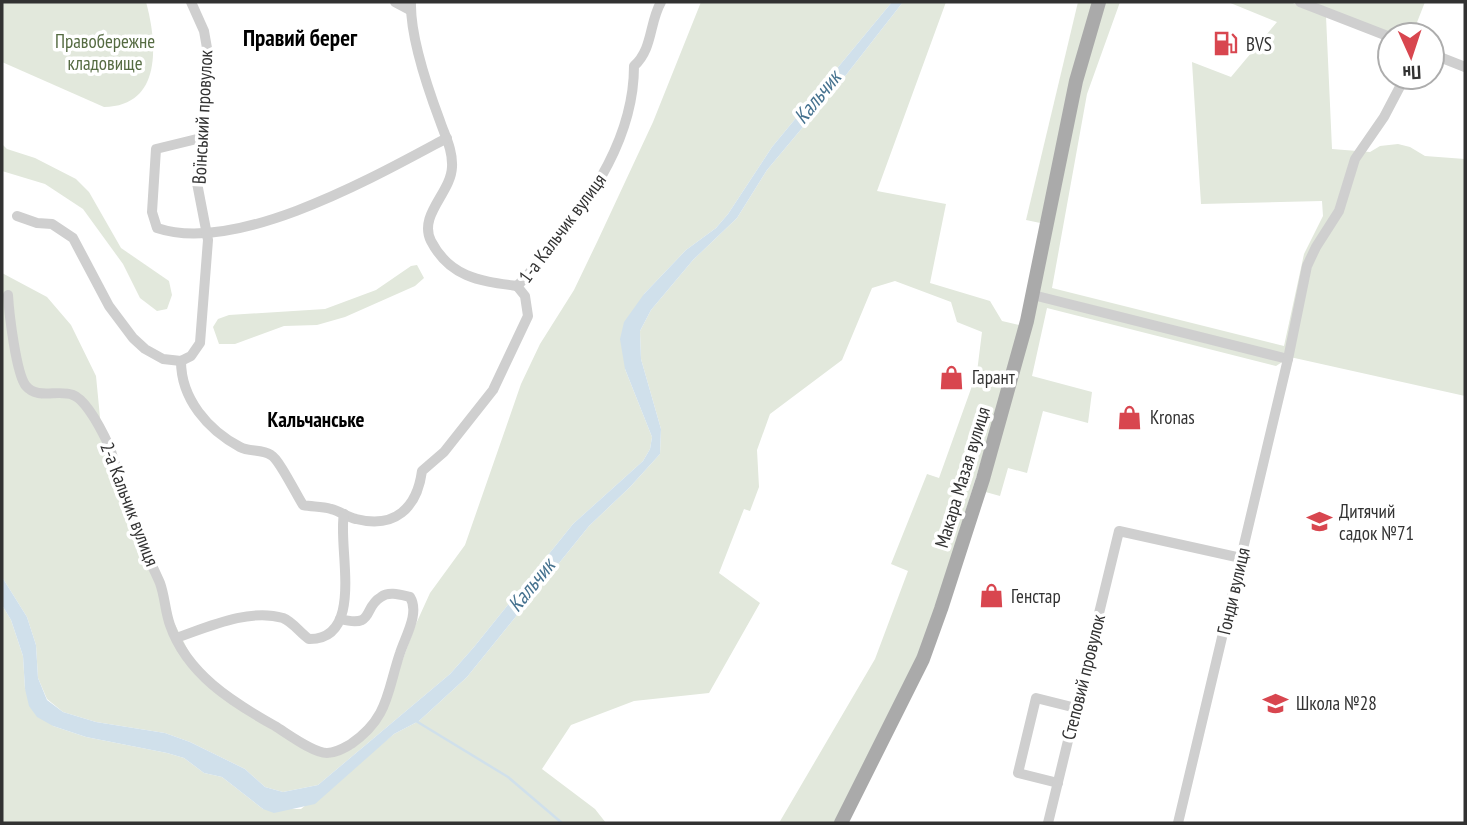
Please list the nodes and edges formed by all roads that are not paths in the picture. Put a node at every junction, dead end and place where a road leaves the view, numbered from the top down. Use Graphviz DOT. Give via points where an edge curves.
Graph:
graph roads {
  1 [pos="191,2"];
  2 [pos="395,2"];
  3 [pos="661,2"];
  4 [pos="1099,2"];
  5 [pos="1300,2"];
  6 [pos="411,6"];
  7 [pos="1376,32"];
  8 [pos="1446,60"];
  9 [pos="1465,67"];
  10 [pos="1398,91"];
  11 [pos="201,138"];
  12 [pos="447,138"];
  13 [pos="17,216"];
  14 [pos="208,234"];
  15 [pos="517,286"];
  16 [pos="8,295"];
  17 [pos="1033,295"];
  18 [pos="1288,359"];
  19 [pos="181,361"];
  20 [pos="344,514"];
  21 [pos="1241,558"];
  22 [pos="340,620"];
  23 [pos="176,638"];
  24 [pos="1076,708"];
  25 [pos="1058,783"];
  26 [pos="841,823"];
  27 [pos="1048,823"];
  28 [pos="1178,823"];
  1 -- 11 [label="street, Воїнський провулок" via="207,48"];
  2 -- 6 [label="street"];
  3 -- 15 [label="street, 1-а Кальчик вулиця" via="645,54 634,66 629,110 602,178"];
  4 -- 17 [label="main road, Макара Мазая вулиця" via="1076,81"];
  5 -- 7 [label="street"];
  6 -- 12 [label="street" via="417,45"];
  8 -- 9 [label="street"];
  10 -- 18 [label="street, Гонди вулиця" via="1355,159 1339,211 1307,266"];
  11 -- 14 [label="street, Воїнський провулок" via="197,183"];
  11 -- 14 [label="street" via="156,149 152,212 157,228"];
  12 -- 14 [label="street" via="304,207 251,227"];
  12 -- 15 [label="street" via="452,171 428,222 428,235 459,272 476,280"];
  13 -- 19 [label="street" via="52,224 73,238 109,306 133,338 163,359"];
  14 -- 19 [label="street" via="200,343"];
  15 -- 20 [label="street, 1-а Кальчик вулиця" via="525,296 527,316 521,335 493,390 444,452 422,471 411,503 399,516 387,520"];
  16 -- 23 [label="street, 2-а Кальчик вулиця" via="26,386 39,393 76,396 109,445"];
  17 -- 18 [label="street"];
  17 -- 26 [label="main road, Макара Мазая вулиця" via="941,610 907,695"];
  18 -- 21 [label="street, Гонди вулиця"];
  19 -- 20 [label="street" via="186,386 210,427 242,448 275,457 303,505"];
  20 -- 22 [label="street" via="346,584"];
  21 -- 24 [label="street, Степовий провулок" via="1119,530"];
  21 -- 28 [label="street, Гонди вулиця"];
  22 -- 23 [label="street, 2-а Кальчик вулиця" via="315,639 284,619 259,617 231,619"];
  22 -- 23 [label="street, 2-а Кальчик вулиця" via="363,620 384,595 410,597 413,602 392,687 379,715 359,738 340,751 327,753 213,688"];
  24 -- 25 [label="street, Степовий провулок"];
  24 -- 25 [label="street" via="1036,698 1018,773"];
  25 -- 27 [label="street, Степовий провулок"];
}
